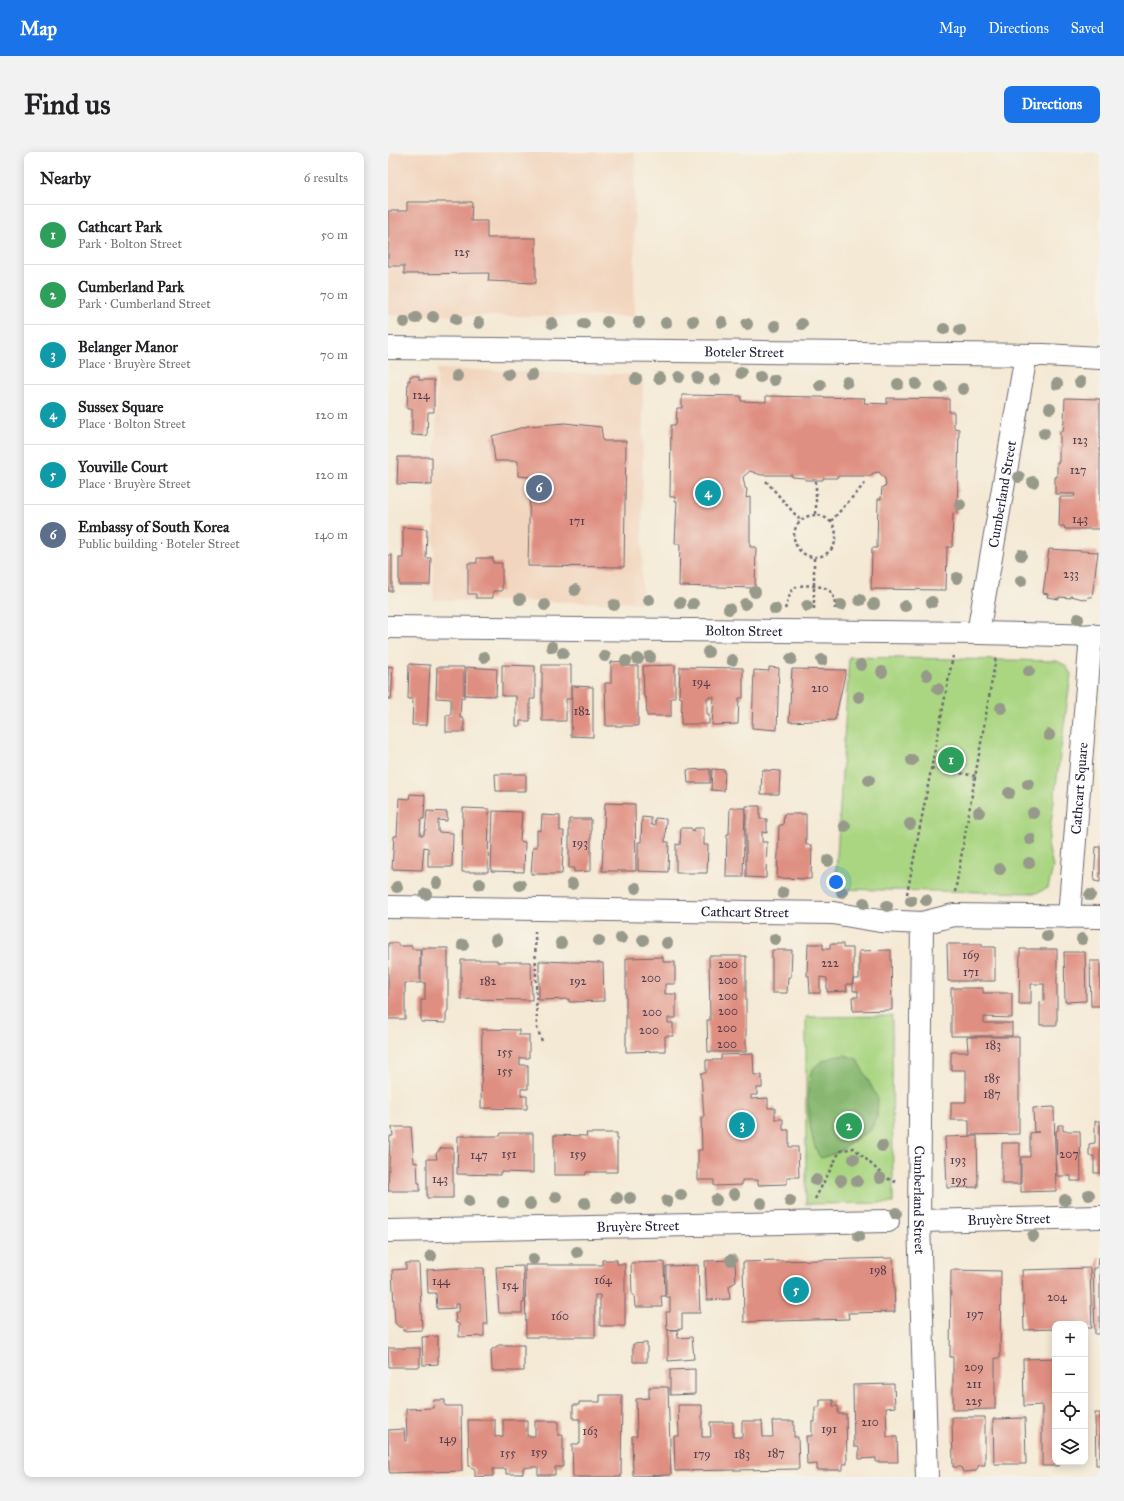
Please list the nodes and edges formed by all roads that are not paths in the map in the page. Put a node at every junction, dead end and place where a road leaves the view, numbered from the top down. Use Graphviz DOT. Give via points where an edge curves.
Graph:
graph roads {
  1 [pos="388,348"];
  2 [pos="1026,355"];
  3 [pos="1100,358"];
  4 [pos="388,627"];
  5 [pos="978,633"];
  6 [pos="1095,636"];
  7 [pos="388,906"];
  8 [pos="1069,916"];
  9 [pos="1100,917"];
  10 [pos="922,923"];
  11 [pos="1100,1217"];
  12 [pos="919,1221"];
  13 [pos="888,1222"];
  14 [pos="388,1231"];
  15 [pos="927,1477"];
  1 -- 2 [label="street, Boteler Street"];
  2 -- 3 [label="street, Boteler Street"];
  2 -- 5 [label="street, Cumberland Street"];
  4 -- 5 [label="street, Bolton Street"];
  5 -- 6 [label="street, Bolton Street"];
  6 -- 8 [label="street, Cathcart Square"];
  7 -- 10 [label="street, Cathcart Street" via="834,913 880,921"];
  8 -- 9 [label="street, Cathcart Street"];
  8 -- 10 [label="street, Cathcart Street" via="954,915"];
  10 -- 12 [label="street, Cumberland Street"];
  11 -- 12 [label="street, Bruyère Street"];
  12 -- 15 [label="street, Cumberland Street"];
  13 -- 14 [label="street, Bruyère Street"];
}
